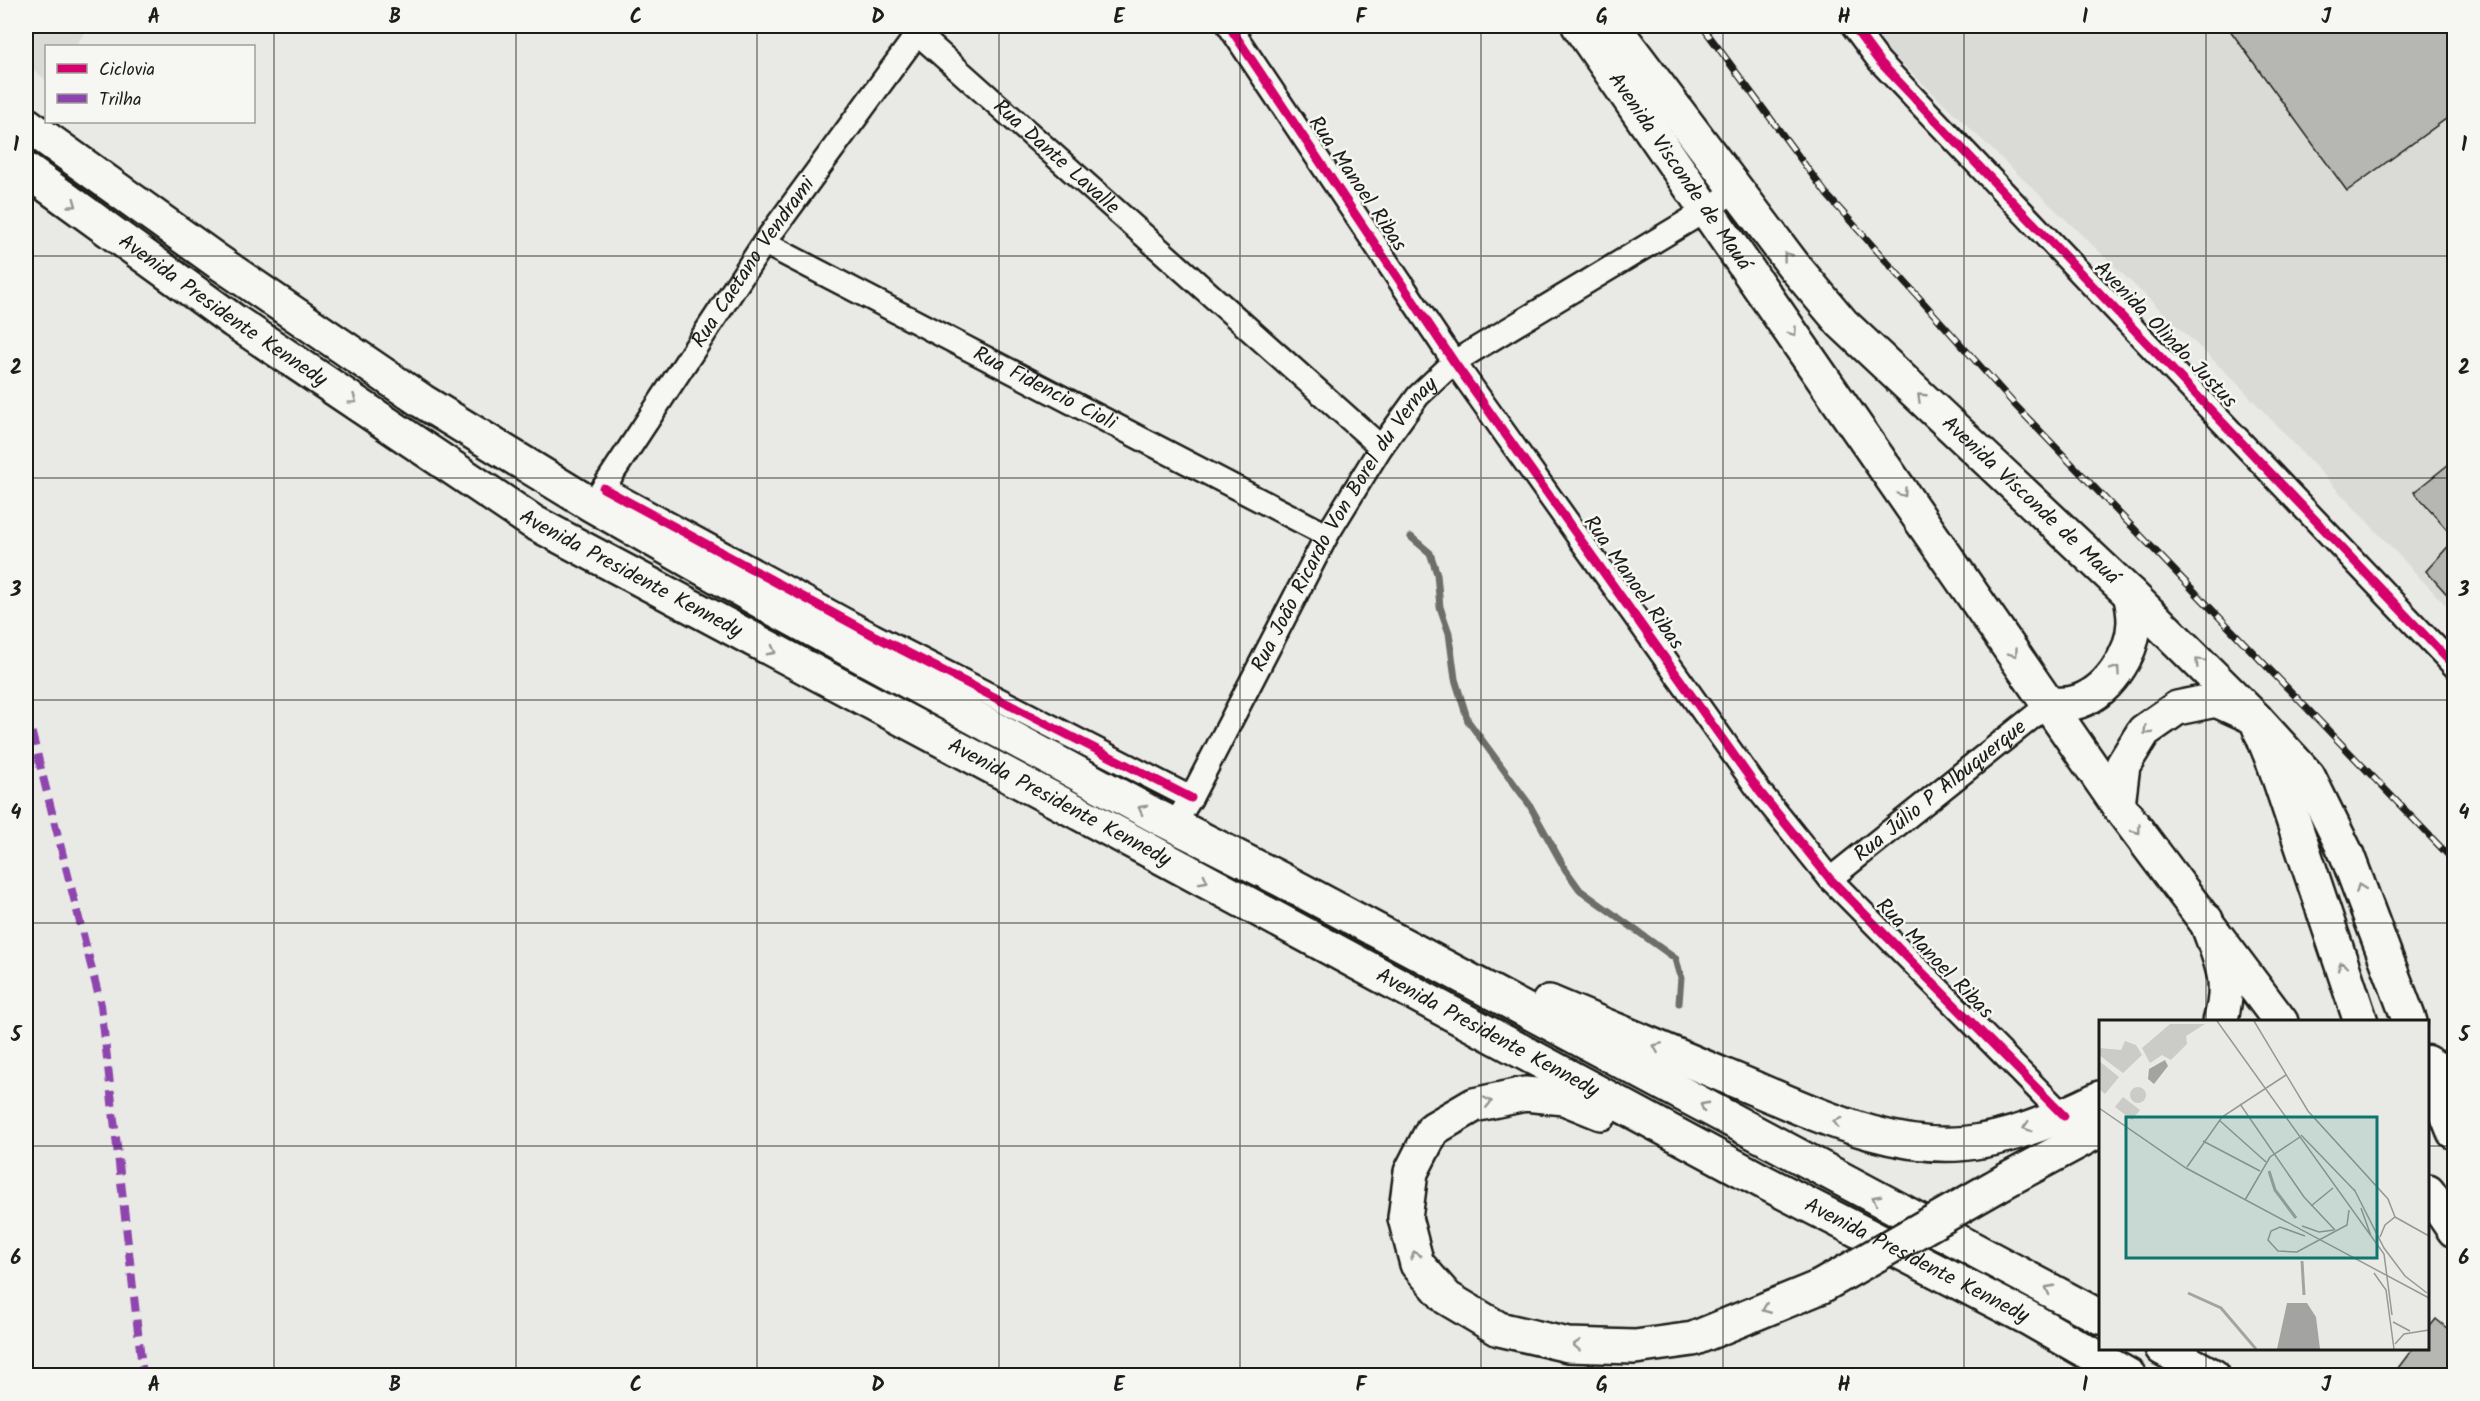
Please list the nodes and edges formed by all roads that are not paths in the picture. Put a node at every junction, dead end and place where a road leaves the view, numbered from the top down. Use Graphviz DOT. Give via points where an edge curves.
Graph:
graph roads {
  1 [pos="1229,26"];
  2 [pos="1579,26"];
  3 [pos="1613,26"];
  4 [pos="1853,26"];
  5 [pos="919,29"];
  6 [pos="26,124"];
  7 [pos="26,170"];
  8 [pos="1737,189"];
  9 [pos="1708,209"];
  10 [pos="764,243"];
  11 [pos="1454,362"];
  12 [pos="1381,447"];
  13 [pos="597,496"];
  14 [pos="1326,535"];
  15 [pos="2130,594"];
  16 [pos="2454,666"];
  17 [pos="2049,704"];
  18 [pos="2256,719"];
  19 [pos="2118,805"];
  20 [pos="1183,812"];
  21 [pos="1830,879"];
  22 [pos="1282,880"];
  23 [pos="2206,920"];
  24 [pos="2221,1020"];
  25 [pos="2280,1020"];
  26 [pos="2360,1020"];
  27 [pos="2409,1020"];
  28 [pos="2429,1058"];
  29 [pos="2429,1071"];
  30 [pos="2454,1072"];
  31 [pos="2099,1098"];
  32 [pos="2064,1116"];
  33 [pos="2099,1131"];
  34 [pos="2454,1132"];
  35 [pos="1764,1182"];
  36 [pos="2099,1316"];
  37 [pos="2166,1350"];
  38 [pos="2129,1376"];
  39 [pos="2213,1376"];
  1 -- 11 [label="street, Rua Manoel Ribas"];
  2 -- 9 [label="main road, Avenida Visconde de Mauá"];
  3 -- 8 [label="main road, Avenida Visconde de Mauá"];
  4 -- 16 [label="street, Avenida Olindo Justus" via="1887,70"];
  5 -- 10 [label="street, Rua Caetano Vendrami"];
  5 -- 12 [label="street, Rua Dante Lavalle" via="1196,284"];
  6 -- 13 [label="main road, Avenida Presidente Kennedy" via="422,401"];
  7 -- 35 [label="main road, Avenida Presidente Kennedy, one-way" via="234,321 533,522"];
  8 -- 9 [label="street, Rua João Ricardo Von Borel du Vernay"];
  15 -- 8 [label="main road, Avenida Visconde de Mauá, one-way" via="1842,323"];
  9 -- 11 [label="street, Rua João Ricardo Von Borel du Vernay"];
  9 -- 17 [label="main road, Avenida Visconde de Mauá, one-way"];
  10 -- 13 [label="street, Rua Caetano Vendrami"];
  10 -- 14 [label="street, Rua Fidencio Cioli"];
  11 -- 12 [label="street, Rua João Ricardo Von Borel du Vernay" via="1418,396"];
  11 -- 21 [label="street, Rua Manoel Ribas" via="1760,792"];
  12 -- 14 [label="street, Rua João Ricardo Von Borel du Vernay"];
  20 -- 13 [label="main road, Avenida Presidente Kennedy, one-way" via="778,611"];
  14 -- 20 [label="street, Rua João Ricardo Von Borel du Vernay"];
  17 -- 15 [label="main road, one-way" via="2073,703 2094,693 2115,674 2129,649 2134,621"];
  18 -- 15 [label="main road, Avenida Visconde de Mauá, one-way"];
  17 -- 19 [label="main road, Avenida Visconde de Mauá"];
  17 -- 21 [label="street, Rua Júlio P Albuquerque"];
  18 -- 19 [label="main road, one-way" via="2216,700 2177,708 2144,731 2124,765"];
  26 -- 18 [label="main road, Avenida Visconde de Mauá, one-way"];
  27 -- 18 [label="main road, one-way" via="2347,855 2308,776"];
  19 -- 23 [label="main road, Avenida Visconde de Mauá, one-way"];
  20 -- 22 [label="main road, Avenida Presidente Kennedy"];
  21 -- 32 [label="street, Rua Manoel Ribas"];
  32 -- 22 [label="main road, one-way" via="1981,1142 1903,1142 1829,1119 1466,967"];
  36 -- 22 [label="main road, Avenida Presidente Kennedy, one-way"];
  23 -- 24 [label="main road" via="2227,981"];
  23 -- 25 [label="main road, Avenida Visconde de Mauá"];
  28 -- 30 [label="street"];
  29 -- 34 [label="main road"];
  31 -- 32 [label="main road"];
  33 -- 35 [label="main road, one-way, bridge" via="1820,1287 1693,1339 1635,1347 1568,1345 1499,1329 1447,1298 1417,1264 1405,1218 1411,1172 1433,1129 1474,1105 1525,1094 1564,1098"];
  35 -- 38 [label="main road, Avenida Presidente Kennedy" via="2028,1318"];
  37 -- 39 [label="main road"];
}
